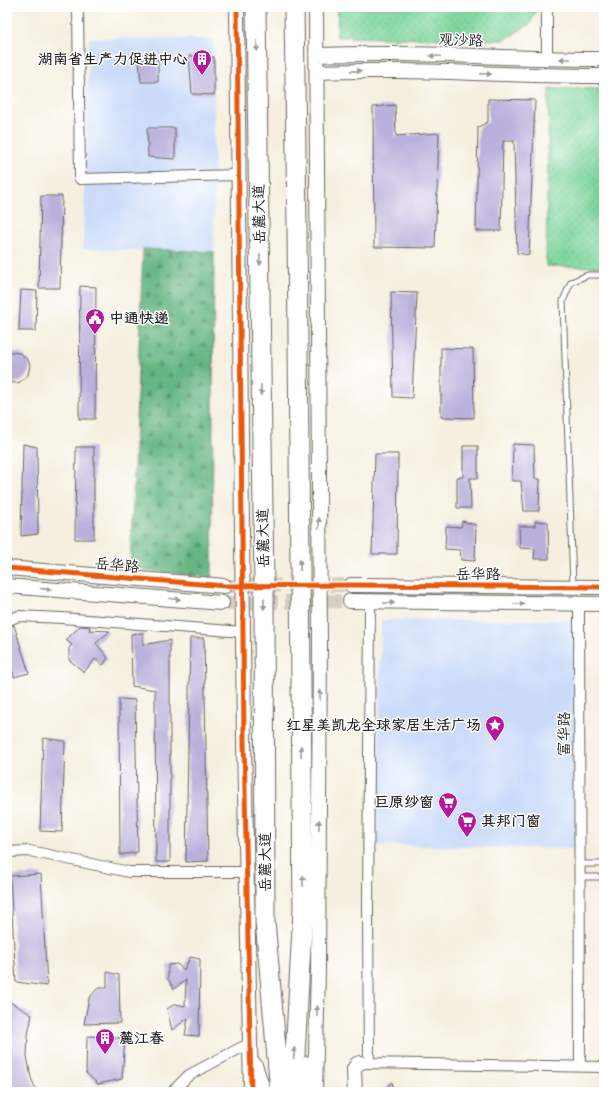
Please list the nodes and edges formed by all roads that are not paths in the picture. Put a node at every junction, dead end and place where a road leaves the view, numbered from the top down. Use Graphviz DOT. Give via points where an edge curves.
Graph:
graph roads {
  1 [pos="78,7"];
  2 [pos="237,7"];
  3 [pos="256,7"];
  4 [pos="294,7"];
  5 [pos="316,7"];
  6 [pos="547,7"];
  7 [pos="317,55"];
  8 [pos="547,59"];
  9 [pos="604,59"];
  10 [pos="317,72"];
  11 [pos="604,76"];
  12 [pos="239,175"];
  13 [pos="604,275"];
  14 [pos="7,568"];
  15 [pos="351,585"];
  16 [pos="7,586"];
  17 [pos="225,586"];
  18 [pos="573,587"];
  19 [pos="604,587"];
  20 [pos="350,601"];
  21 [pos="370,602"];
  22 [pos="222,603"];
  23 [pos="579,604"];
  24 [pos="604,604"];
  25 [pos="7,621"];
  26 [pos="243,632"];
  27 [pos="7,852"];
  28 [pos="580,864"];
  29 [pos="604,864"];
  30 [pos="247,872"];
  31 [pos="579,877"];
  32 [pos="604,877"];
  33 [pos="303,909"];
  34 [pos="265,921"];
  35 [pos="317,987"];
  36 [pos="249,1005"];
  37 [pos="316,1038"];
  38 [pos="250,1043"];
  39 [pos="365,1063"];
  40 [pos="580,1066"];
  41 [pos="604,1067"];
  42 [pos="172,1092"];
  43 [pos="251,1092"];
  44 [pos="264,1092"];
  45 [pos="280,1092"];
  46 [pos="293,1092"];
  47 [pos="304,1092"];
  48 [pos="315,1092"];
  49 [pos="355,1092"];
  1 -- 12 [label="street" via="80,179"];
  2 -- 12 [label="street"];
  3 -- 34 [label="highway, 岳麓大道, one-way" via="264,585"];
  33 -- 4 [label="highway, one-way"];
  5 -- 7 [label="street"];
  6 -- 8 [label="street"];
  8 -- 7 [label="street, 观沙路, one-way"];
  7 -- 10 [label="street"];
  9 -- 8 [label="street, 观沙路, one-way"];
  10 -- 11 [label="street, one-way"];
  35 -- 10 [label="street, one-way" via="320,642"];
  12 -- 26 [label="street"];
  13 -- 18 [label="lane" via="588,275 571,282 564,301"];
  14 -- 17 [label="street, 岳华路"];
  15 -- 18 [label="street, 岳华路"];
  16 -- 22 [label="street, 岳华路, one-way"];
  18 -- 19 [label="street, 岳华路"];
  20 -- 21 [label="street, 岳华路"];
  21 -- 23 [label="street, 岳华路, one-way"];
  21 -- 39 [label="street"];
  23 -- 24 [label="street, 岳华路"];
  23 -- 28 [label="street, 富华路"];
  25 -- 26 [label="street" via="18,616 62,618"];
  26 -- 30 [label="street"];
  27 -- 30 [label="street" via="30,851 129,872"];
  28 -- 29 [label="lane"];
  28 -- 31 [label="street, 富华路"];
  30 -- 36 [label="street"];
  31 -- 32 [label="lane"];
  31 -- 40 [label="street, 富华路"];
  33 -- 35 [label="street"];
  46 -- 33 [label="highway, one-way"];
  34 -- 36 [label="street"];
  34 -- 45 [label="highway, 岳麓大道"];
  37 -- 35 [label="street, one-way"];
  36 -- 38 [label="street"];
  37 -- 47 [label="street"];
  37 -- 48 [label="street"];
  38 -- 42 [label="street" via="189,1076"];
  38 -- 43 [label="street"];
  38 -- 44 [label="street"];
  39 -- 40 [label="street"];
  39 -- 49 [label="street" via="357,1064 354,1069"];
  40 -- 41 [label="street"];
}
